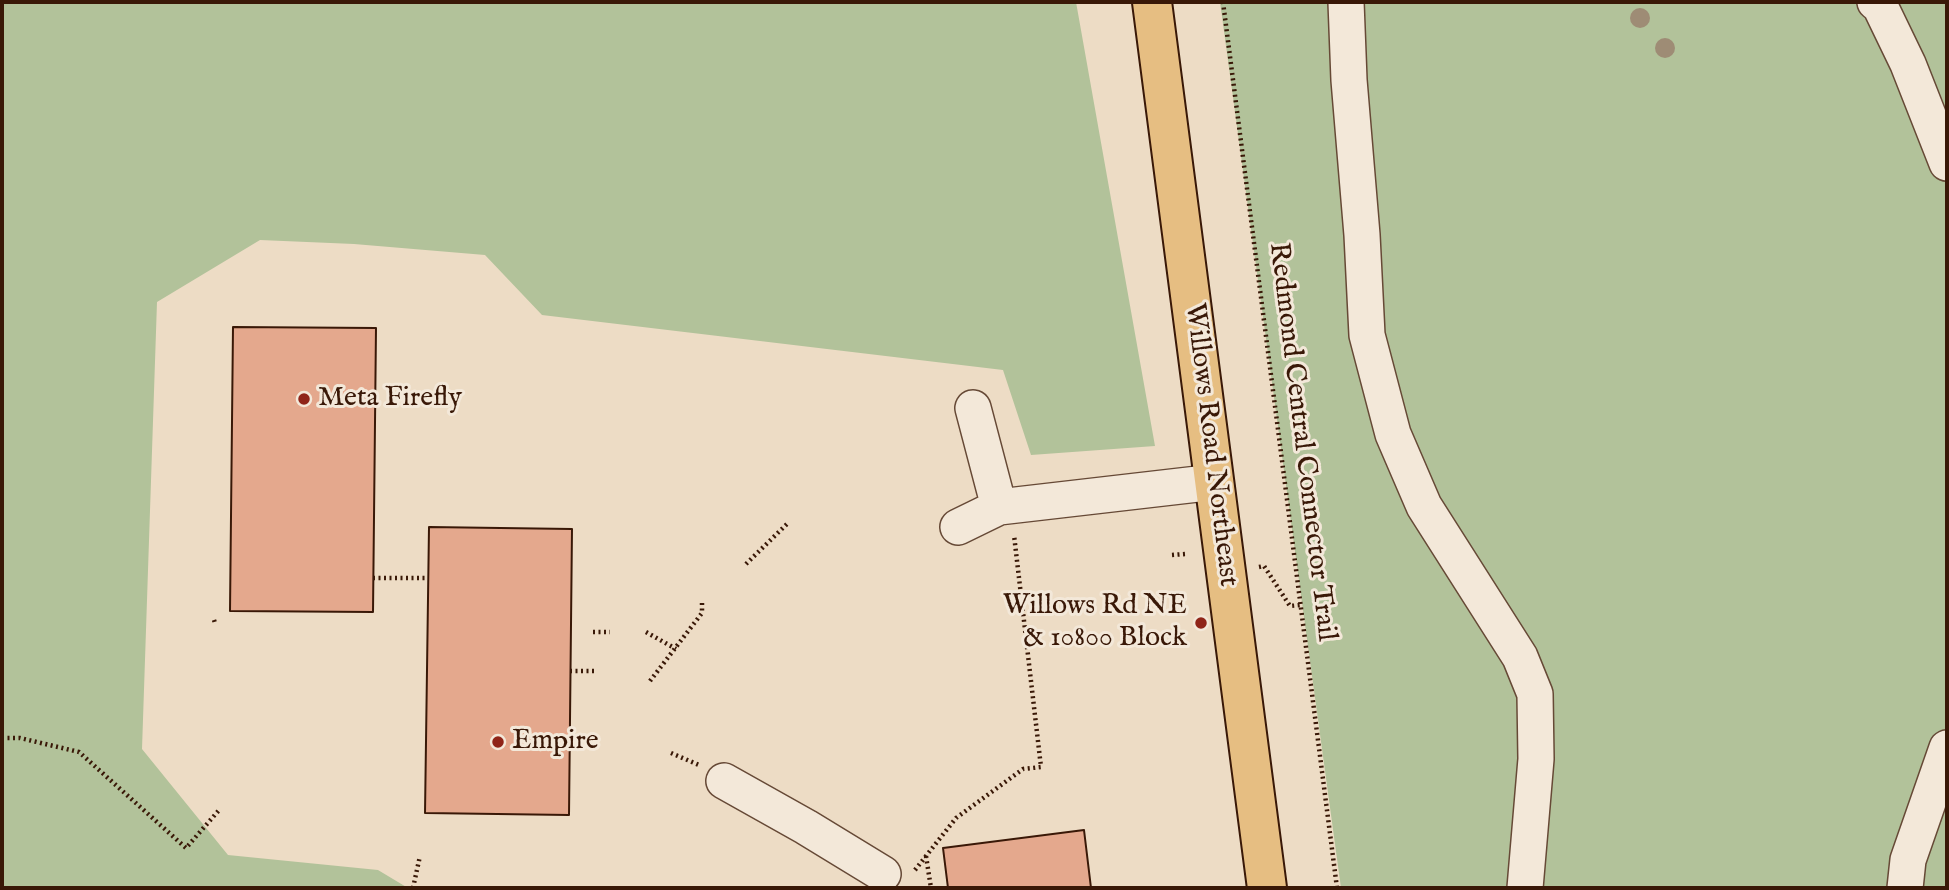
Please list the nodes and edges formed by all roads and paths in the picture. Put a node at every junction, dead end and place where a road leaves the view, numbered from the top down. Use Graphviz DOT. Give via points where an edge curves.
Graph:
graph roads {
  1 [pos="1152,2"];
  2 [pos="1223,2"];
  3 [pos="1346,2"];
  4 [pos="1875,2"];
  5 [pos="1947,163"];
  6 [pos="973,408"];
  7 [pos="1215,482"];
  8 [pos="1006,517"];
  9 [pos="789,522"];
  10 [pos="958,527"];
  11 [pos="1185,554"];
  12 [pos="1172,555"];
  13 [pos="746,564"];
  14 [pos="1255,567"];
  15 [pos="373,578"];
  16 [pos="428,578"];
  17 [pos="702,601"];
  18 [pos="1301,605"];
  19 [pos="593,632"];
  20 [pos="610,632"];
  21 [pos="646,632"];
  22 [pos="676,649"];
  23 [pos="570,671"];
  24 [pos="594,671"];
  25 [pos="650,681"];
  26 [pos="2,738"];
  27 [pos="1947,748"];
  28 [pos="671,752"];
  29 [pos="694,763"];
  30 [pos="724,781"];
  31 [pos="219,809"];
  32 [pos="926,855"];
  33 [pos="420,856"];
  34 [pos="897,876"];
  35 [pos="413,888"];
  36 [pos="931,888"];
  37 [pos="1267,888"];
  38 [pos="1337,888"];
  39 [pos="1525,888"];
  40 [pos="1905,888"];
  1 -- 7 [label="main road, Willows Road Northeast"];
  2 -- 18 [label="path, Redmond Central Connector Trail"];
  3 -- 39 [label="lane" via="1367,335 1393,434 1424,506 1520,657 1535,694 1536,759"];
  4 -- 5 [label="lane" via="1908,64"];
  6 -- 8 [label="lane"];
  7 -- 8 [label="lane"];
  7 -- 37 [label="main road, Willows Road Northeast"];
  8 -- 10 [label="lane"];
  8 -- 32 [label="path" via="1041,767 1023,769 956,818"];
  9 -- 13 [label="path"];
  11 -- 12 [label="path"];
  14 -- 18 [label="path" via="1264,566 1290,606"];
  15 -- 16 [label="path"];
  17 -- 22 [label="path" via="702,613"];
  18 -- 38 [label="path, Redmond Central Connector Trail"];
  19 -- 20 [label="path"];
  21 -- 22 [label="path"];
  22 -- 25 [label="path"];
  23 -- 24 [label="path"];
  26 -- 31 [label="path" via="79,752 186,848"];
  27 -- 40 [label="lane" via="1908,860"];
  28 -- 29 [label="path"];
  30 -- 34 [label="lane"];
  32 -- 34 [label="path"];
  32 -- 36 [label="path"];
  33 -- 35 [label="path"];
}
